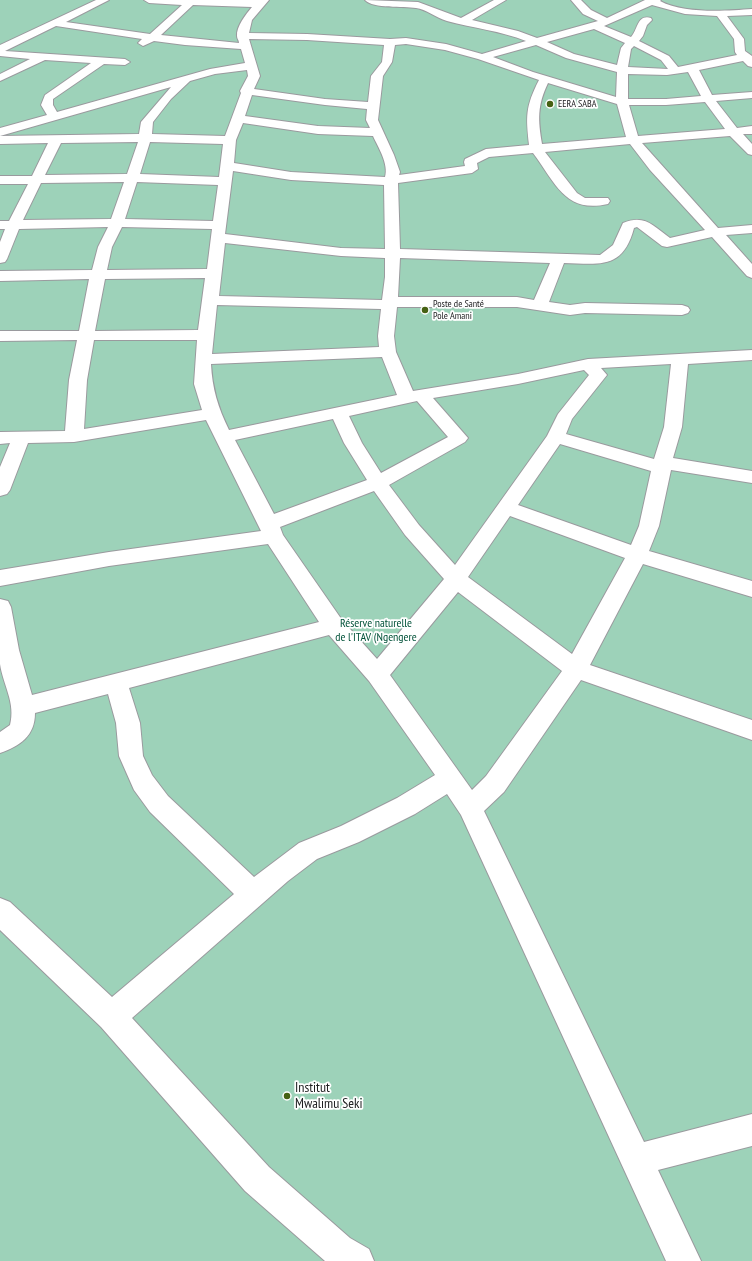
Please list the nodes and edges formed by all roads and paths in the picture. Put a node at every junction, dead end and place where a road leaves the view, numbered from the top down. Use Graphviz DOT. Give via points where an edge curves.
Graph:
graph roads {
  1 [pos="104,0"];
  2 [pos="149,0"];
  3 [pos="370,0"];
  4 [pos="498,0"];
  5 [pos="576,0"];
  6 [pos="653,0"];
  7 [pos="192,2"];
  8 [pos="262,2"];
  9 [pos="719,12"];
  10 [pos="752,12"];
  11 [pos="448,18"];
  12 [pos="647,20"];
  13 [pos="463,21"];
  14 [pos="607,22"];
  15 [pos="55,23"];
  16 [pos="435,24"];
  17 [pos="592,25"];
  18 [pos="422,32"];
  19 [pos="153,37"];
  20 [pos="243,41"];
  21 [pos="406,41"];
  22 [pos="390,42"];
  23 [pos="538,42"];
  24 [pos="632,43"];
  25 [pos="0,49"];
  26 [pos="0,53"];
  27 [pos="482,57"];
  28 [pos="42,58"];
  29 [pos="750,60"];
  30 [pos="101,61"];
  31 [pos="251,66"];
  32 [pos="692,68"];
  33 [pos="622,70"];
  34 [pos="676,71"];
  35 [pos="0,78"];
  36 [pos="186,79"];
  37 [pos="545,79"];
  38 [pos="117,86"];
  39 [pos="246,91"];
  40 [pos="752,95"];
  41 [pos="124,96"];
  42 [pos="708,99"];
  43 [pos="622,102"];
  44 [pos="372,106"];
  45 [pos="54,117"];
  46 [pos="239,119"];
  47 [pos="752,130"];
  48 [pos="733,131"];
  49 [pos="0,132"];
  50 [pos="377,132"];
  51 [pos="145,138"];
  52 [pos="0,140"];
  53 [pos="56,140"];
  54 [pos="230,140"];
  55 [pos="634,141"];
  56 [pos="536,148"];
  57 [pos="752,151"];
  58 [pos="227,166"];
  59 [pos="132,178"];
  60 [pos="37,179"];
  61 [pos="0,180"];
  62 [pos="391,180"];
  63 [pos="225,181"];
  64 [pos="603,201"];
  65 [pos="117,223"];
  66 [pos="0,225"];
  67 [pos="14,225"];
  68 [pos="752,229"];
  69 [pos="220,232"];
  70 [pos="716,232"];
  71 [pos="393,255"];
  72 [pos="558,258"];
  73 [pos="0,259"];
  74 [pos="214,273"];
  75 [pos="752,273"];
  76 [pos="98,274"];
  77 [pos="0,276"];
  78 [pos="212,300"];
  79 [pos="390,304"];
  80 [pos="539,306"];
  81 [pos="682,310"];
  82 [pos="86,335"];
  83 [pos="0,336"];
  84 [pos="204,347"];
  85 [pos="388,352"];
  86 [pos="752,355"];
  87 [pos="680,359"];
  88 [pos="588,364"];
  89 [pos="414,397"];
  90 [pos="338,412"];
  91 [pos="212,414"];
  92 [pos="74,436"];
  93 [pos="223,437"];
  94 [pos="556,437"];
  95 [pos="0,438"];
  96 [pos="21,438"];
  97 [pos="662,465"];
  98 [pos="752,477"];
  99 [pos="378,483"];
  100 [pos="0,490"];
  101 [pos="507,508"];
  102 [pos="271,530"];
  103 [pos="637,555"];
  104 [pos="0,578"];
  105 [pos="456,580"];
  106 [pos="752,588"];
  107 [pos="0,608"];
  108 [pos="334,626"];
  109 [pos="576,669"];
  110 [pos="377,675"];
  111 [pos="116,682"];
  112 [pos="23,707"];
  113 [pos="752,730"];
  114 [pos="0,743"];
  115 [pos="451,778"];
  116 [pos="470,808"];
  117 [pos="253,894"];
  118 [pos="0,911"];
  119 [pos="111,1017"];
  120 [pos="752,1130"];
  121 [pos="636,1160"];
  122 [pos="357,1261"];
  123 [pos="684,1261"];
  1 -- 15 [label="street"];
  2 -- 7 [label="street"];
  3 -- 11 [label="street" via="418,5"];
  4 -- 13 [label="street"];
  5 -- 14 [label="street" via="587,12"];
  6 -- 9 [label="street" via="668,8"];
  6 -- 14 [label="street"];
  7 -- 8 [label="street"];
  7 -- 19 [label="street"];
  8 -- 20 [label="street" via="249,18"];
  9 -- 10 [label="street"];
  9 -- 29 [label="street" via="739,39 740,52"];
  11 -- 13 [label="street"];
  11 -- 16 [label="street"];
  12 -- 24 [label="street" via="642,24 638,36"];
  13 -- 23 [label="street" via="514,33"];
  14 -- 17 [label="street"];
  15 -- 19 [label="street"];
  15 -- 25 [label="street"];
  17 -- 23 [label="street"];
  17 -- 24 [label="street"];
  18 -- 21 [label="street"];
  19 -- 20 [label="street"];
  19 -- 30 [label="street" via="132,51 117,67"];
  20 -- 22 [label="street" via="307,37"];
  20 -- 31 [label="street"];
  21 -- 22 [label="street"];
  21 -- 27 [label="street" via="446,47"];
  22 -- 44 [label="street" via="387,62 377,76"];
  23 -- 27 [label="street"];
  23 -- 33 [label="street" via="570,56"];
  24 -- 33 [label="street" via="626,48"];
  24 -- 34 [label="street" via="646,46 665,58"];
  26 -- 28 [label="street"];
  27 -- 37 [label="street"];
  28 -- 30 [label="street"];
  28 -- 35 [label="street"];
  29 -- 32 [label="street"];
  30 -- 45 [label="street" via="46,100 46,105"];
  31 -- 36 [label="street" via="214,71"];
  31 -- 39 [label="street" via="254,76"];
  32 -- 34 [label="street"];
  32 -- 42 [label="street"];
  33 -- 34 [label="street"];
  33 -- 43 [label="street"];
  36 -- 41 [label="street"];
  36 -- 51 [label="street" via="147,122"];
  37 -- 43 [label="street"];
  37 -- 56 [label="street" via="536,97 532,118"];
  38 -- 41 [label="street"];
  39 -- 44 [label="street"];
  39 -- 46 [label="street"];
  40 -- 42 [label="street"];
  41 -- 45 [label="street"];
  42 -- 43 [label="street"];
  42 -- 48 [label="street"];
  43 -- 55 [label="street"];
  44 -- 50 [label="street" via="372,120"];
  45 -- 49 [label="street"];
  46 -- 50 [label="street" via="318,130"];
  46 -- 54 [label="street"];
  47 -- 48 [label="street"];
  48 -- 55 [label="street"];
  48 -- 57 [label="street"];
  50 -- 62 [label="street" via="393,172"];
  51 -- 53 [label="street"];
  51 -- 54 [label="street"];
  51 -- 59 [label="street"];
  52 -- 53 [label="street"];
  53 -- 60 [label="street"];
  54 -- 58 [label="street"];
  55 -- 56 [label="street"];
  55 -- 70 [label="street"];
  56 -- 62 [label="street" via="486,153 470,162 472,169"];
  56 -- 64 [label="street" via="576,200"];
  58 -- 62 [label="street" via="292,176"];
  58 -- 63 [label="street"];
  59 -- 60 [label="street"];
  59 -- 63 [label="street"];
  59 -- 65 [label="street"];
  60 -- 61 [label="street"];
  60 -- 67 [label="street"];
  62 -- 71 [label="street"];
  63 -- 69 [label="street"];
  65 -- 67 [label="street"];
  65 -- 69 [label="street"];
  65 -- 76 [label="street" via="105,247"];
  66 -- 67 [label="street"];
  67 -- 73 [label="street"];
  68 -- 70 [label="street"];
  69 -- 71 [label="street" via="341,252"];
  69 -- 74 [label="street"];
  70 -- 72 [label="street" via="667,244 635,223 628,226 619,248 603,260"];
  70 -- 75 [label="street"];
  71 -- 72 [label="street"];
  71 -- 79 [label="street"];
  72 -- 80 [label="street" via="556,269"];
  74 -- 76 [label="street"];
  74 -- 78 [label="street"];
  76 -- 77 [label="street"];
  76 -- 82 [label="street"];
  78 -- 79 [label="street"];
  78 -- 84 [label="street"];
  79 -- 80 [label="street" via="517,302"];
  79 -- 85 [label="street" via="386,336"];
  80 -- 81 [label="street" via="570,310"];
  82 -- 83 [label="street"];
  82 -- 84 [label="street"];
  82 -- 92 [label="street" via="78,380"];
  84 -- 85 [label="street"];
  84 -- 91 [label="street" via="203,384"];
  85 -- 89 [label="street"];
  86 -- 87 [label="street"];
  87 -- 88 [label="street"];
  87 -- 97 [label="street" via="673,427"];
  88 -- 89 [label="street"];
  88 -- 94 [label="street" via="598,375 564,418"];
  89 -- 90 [label="street"];
  89 -- 99 [label="street" via="459,438"];
  90 -- 93 [label="street"];
  90 -- 99 [label="street" via="353,443"];
  91 -- 92 [label="street"];
  91 -- 93 [label="street"];
  92 -- 96 [label="street"];
  93 -- 102 [label="street"];
  94 -- 97 [label="street" via="651,465"];
  94 -- 101 [label="street"];
  95 -- 96 [label="street"];
  96 -- 100 [label="street"];
  97 -- 98 [label="street" via="671,464"];
  97 -- 103 [label="street" via="649,526"];
  99 -- 102 [label="street" via="323,502"];
  99 -- 105 [label="street" via="412,530"];
  101 -- 103 [label="street"];
  101 -- 105 [label="street"];
  102 -- 104 [label="street"];
  102 -- 108 [label="street"];
  103 -- 106 [label="street"];
  103 -- 109 [label="street"];
  105 -- 109 [label="street"];
  105 -- 110 [label="street"];
  107 -- 112 [label="street" via="9,656"];
  108 -- 110 [label="street"];
  108 -- 111 [label="street"];
  109 -- 113 [label="street"];
  109 -- 116 [label="street" via="495,784"];
  110 -- 115 [label="street"];
  111 -- 112 [label="street"];
  111 -- 117 [label="street" via="128,724 131,756 142,782 159,804"];
  112 -- 114 [label="street" via="21,728 11,740"];
  115 -- 116 [label="street"];
  115 -- 117 [label="street" via="406,806 350,834 308,851"];
  116 -- 121 [label="street"];
  117 -- 119 [label="street"];
  118 -- 119 [label="street"];
  119 -- 122 [label="street" via="257,1179 338,1250"];
  120 -- 121 [label="street"];
  121 -- 123 [label="street"];
}
